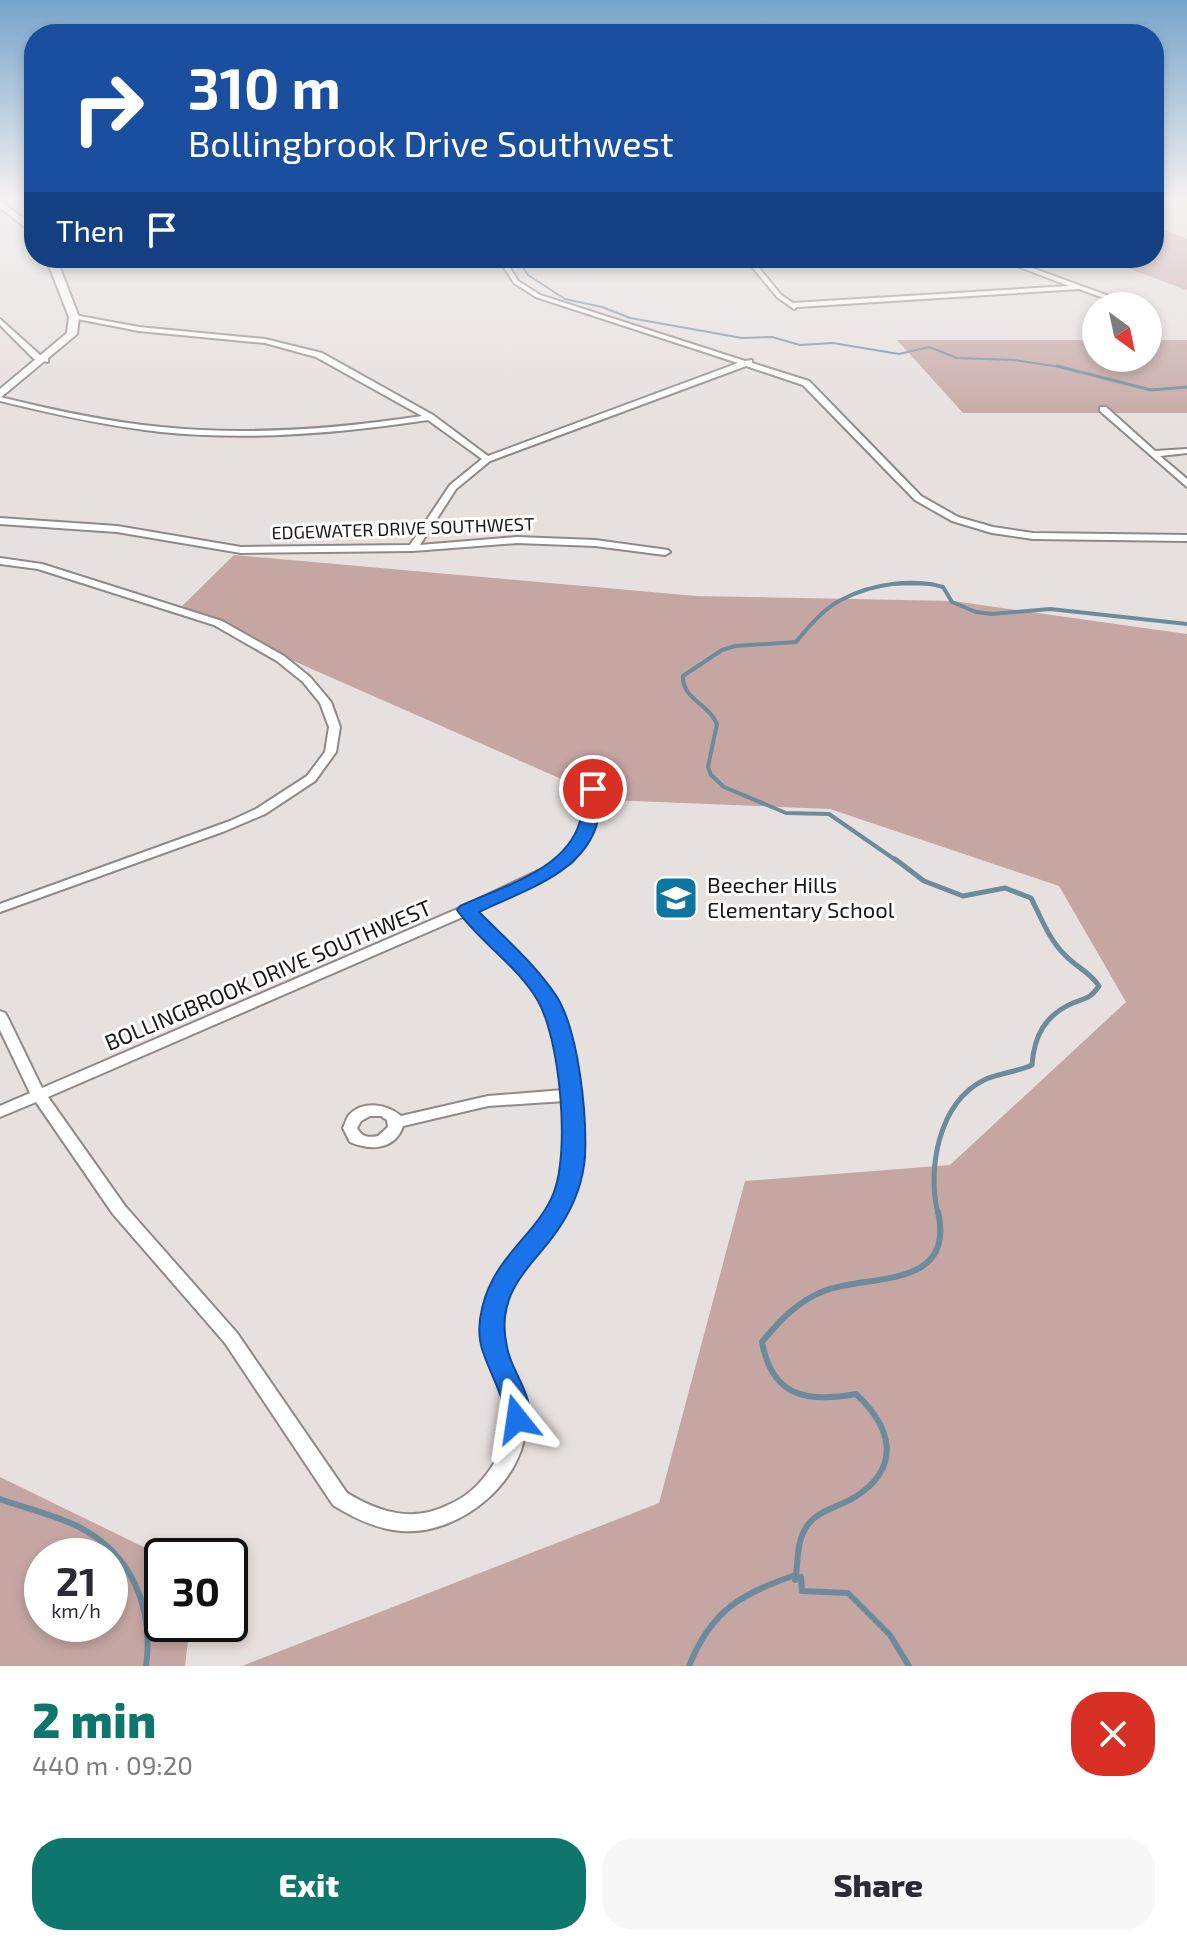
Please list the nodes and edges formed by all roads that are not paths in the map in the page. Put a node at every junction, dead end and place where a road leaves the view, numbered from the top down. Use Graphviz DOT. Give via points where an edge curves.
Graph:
graph roads {
  1 [pos="58,276"];
  2 [pos="512,276"];
  3 [pos="765,276"];
  4 [pos="1047,276"];
  5 [pos="1078,287"];
  6 [pos="1092,292"];
  7 [pos="74,317"];
  8 [pos="0,321"];
  9 [pos="45,360"];
  10 [pos="749,362"];
  11 [pos="0,397"];
  12 [pos="1103,409"];
  13 [pos="430,417"];
  14 [pos="1187,451"];
  15 [pos="1153,454"];
  16 [pos="487,459"];
  17 [pos="1187,484"];
  18 [pos="0,521"];
  19 [pos="1187,538"];
  20 [pos="413,548"];
  21 [pos="665,552"];
  22 [pos="0,561"];
  23 [pos="593,789"];
  24 [pos="0,908"];
  25 [pos="467,910"];
  26 [pos="0,1016"];
  27 [pos="570,1095"];
  28 [pos="39,1096"];
  29 [pos="0,1112"];
  30 [pos="396,1122"];
  1 -- 7 [label="street"];
  2 -- 10 [label="street" via="538,296"];
  3 -- 5 [label="street" via="794,307"];
  4 -- 5 [label="street"];
  5 -- 6 [label="street"];
  7 -- 9 [label="street" via="72,334"];
  7 -- 13 [label="street" via="299,348"];
  8 -- 9 [label="street"];
  9 -- 11 [label="street"];
  10 -- 16 [label="street"];
  10 -- 19 [label="street" via="813,387 918,498 955,519 1033,536"];
  11 -- 13 [label="street" via="94,422 202,434 327,432"];
  12 -- 15 [label="street"];
  13 -- 16 [label="street"];
  14 -- 15 [label="street"];
  15 -- 17 [label="street"];
  16 -- 20 [label="street" via="453,487"];
  18 -- 20 [label="street, EDGEWATER DRIVE SOUTHWEST" via="117,529 241,550"];
  20 -- 21 [label="street, EDGEWATER DRIVE SOUTHWEST" via="545,541"];
  22 -- 24 [label="street" via="39,566 231,629 304,677 330,709 336,726 332,749 316,773 272,806"];
  23 -- 25 [label="street, BOLLINGBROOK DRIVE SOUTHWEST" via="589,823 568,859"];
  25 -- 27 [label="street" via="548,1001 564,1042"];
  25 -- 28 [label="street, BOLLINGBROOK DRIVE SOUTHWEST"];
  26 -- 28 [label="street"];
  27 -- 28 [label="street" via="573,1157 566,1191 552,1220 509,1273 493,1317 494,1348 517,1419 506,1463 481,1497 445,1519 404,1524 379,1520 340,1499 231,1338 119,1210"];
  27 -- 30 [label="street" via="488,1101"];
  28 -- 29 [label="street, BOLLINGBROOK DRIVE SOUTHWEST"];
}
